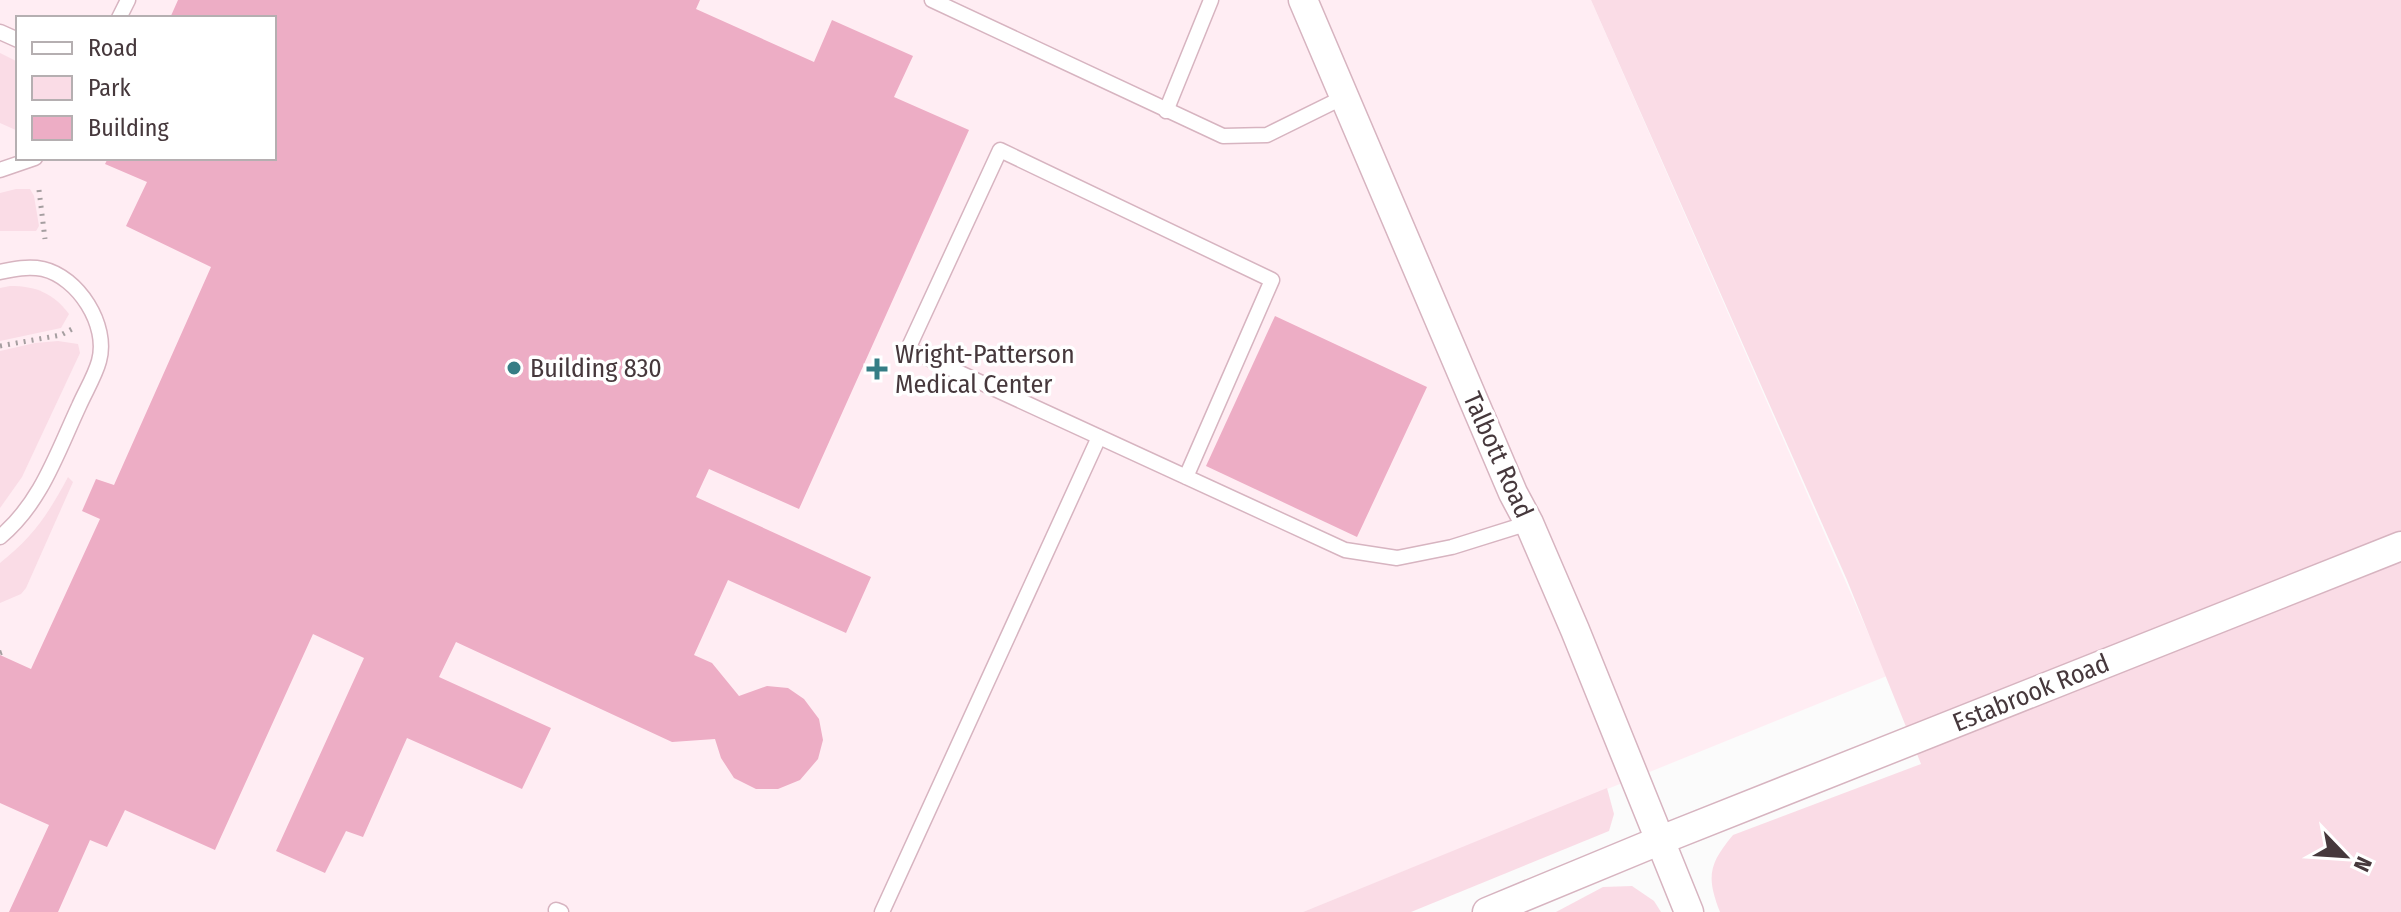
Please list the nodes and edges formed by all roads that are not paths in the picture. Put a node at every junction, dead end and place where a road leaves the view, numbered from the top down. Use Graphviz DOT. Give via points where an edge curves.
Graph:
graph roads {
  1 [pos="932,0"];
  2 [pos="1211,0"];
  3 [pos="1303,0"];
  4 [pos="1344,97"];
  5 [pos="1166,111"];
  6 [pos="29,160"];
  7 [pos="0,170"];
  8 [pos="0,272"];
  9 [pos="1099,437"];
  10 [pos="1186,477"];
  11 [pos="1529,523"];
  12 [pos="0,537"];
  13 [pos="2401,546"];
  14 [pos="1661,840"];
  15 [pos="882,912"];
  16 [pos="1487,912"];
  17 [pos="1689,912"];
  1 -- 5 [label="lane"];
  2 -- 5 [label="lane"];
  3 -- 4 [label="street, Talbott Road"];
  4 -- 5 [label="lane" via="1267,135 1223,136"];
  4 -- 11 [label="street, Talbott Road"];
  6 -- 7 [label="lane"];
  8 -- 12 [label="lane" via="27,267 65,278 93,315 100,360 43,485"];
  9 -- 10 [label="lane"];
  9 -- 10 [label="lane" via="908,349 1000,150 1272,280"];
  9 -- 15 [label="lane"];
  10 -- 11 [label="lane" via="1345,550 1397,558"];
  11 -- 14 [label="street, Talbott Road"];
  13 -- 14 [label="street, Estabrook Road"];
  14 -- 16 [label="street, Estabrook Road"];
  14 -- 17 [label="street, Talbott Road"];
}
